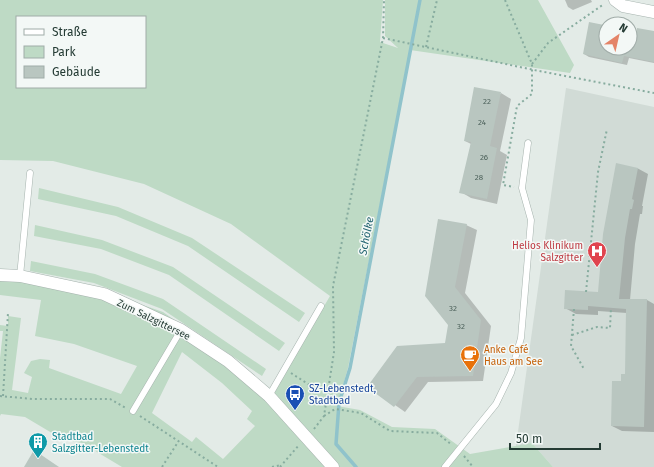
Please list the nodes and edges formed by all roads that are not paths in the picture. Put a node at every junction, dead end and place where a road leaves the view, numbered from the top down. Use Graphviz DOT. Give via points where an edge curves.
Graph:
graph roads {
  1 [pos="615,0"];
  2 [pos="654,12"];
  3 [pos="528,143"];
  4 [pos="30,174"];
  5 [pos="0,275"];
  6 [pos="20,276"];
  7 [pos="321,306"];
  8 [pos="181,330"];
  9 [pos="269,396"];
  10 [pos="132,411"];
  11 [pos="333,467"];
  12 [pos="446,467"];
  1 -- 2 [label="street" via="623,6"];
  3 -- 12 [label="lane" via="522,188 531,220 521,338 511,373 496,404"];
  4 -- 6 [label="lane"];
  5 -- 6 [label="street, Zum Salzgittersee"];
  6 -- 8 [label="street, Zum Salzgittersee" via="104,294"];
  7 -- 9 [label="lane"];
  8 -- 9 [label="street, Zum Salzgittersee" via="228,361"];
  8 -- 10 [label="lane"];
  9 -- 11 [label="street, Zum Salzgittersee"];
}
